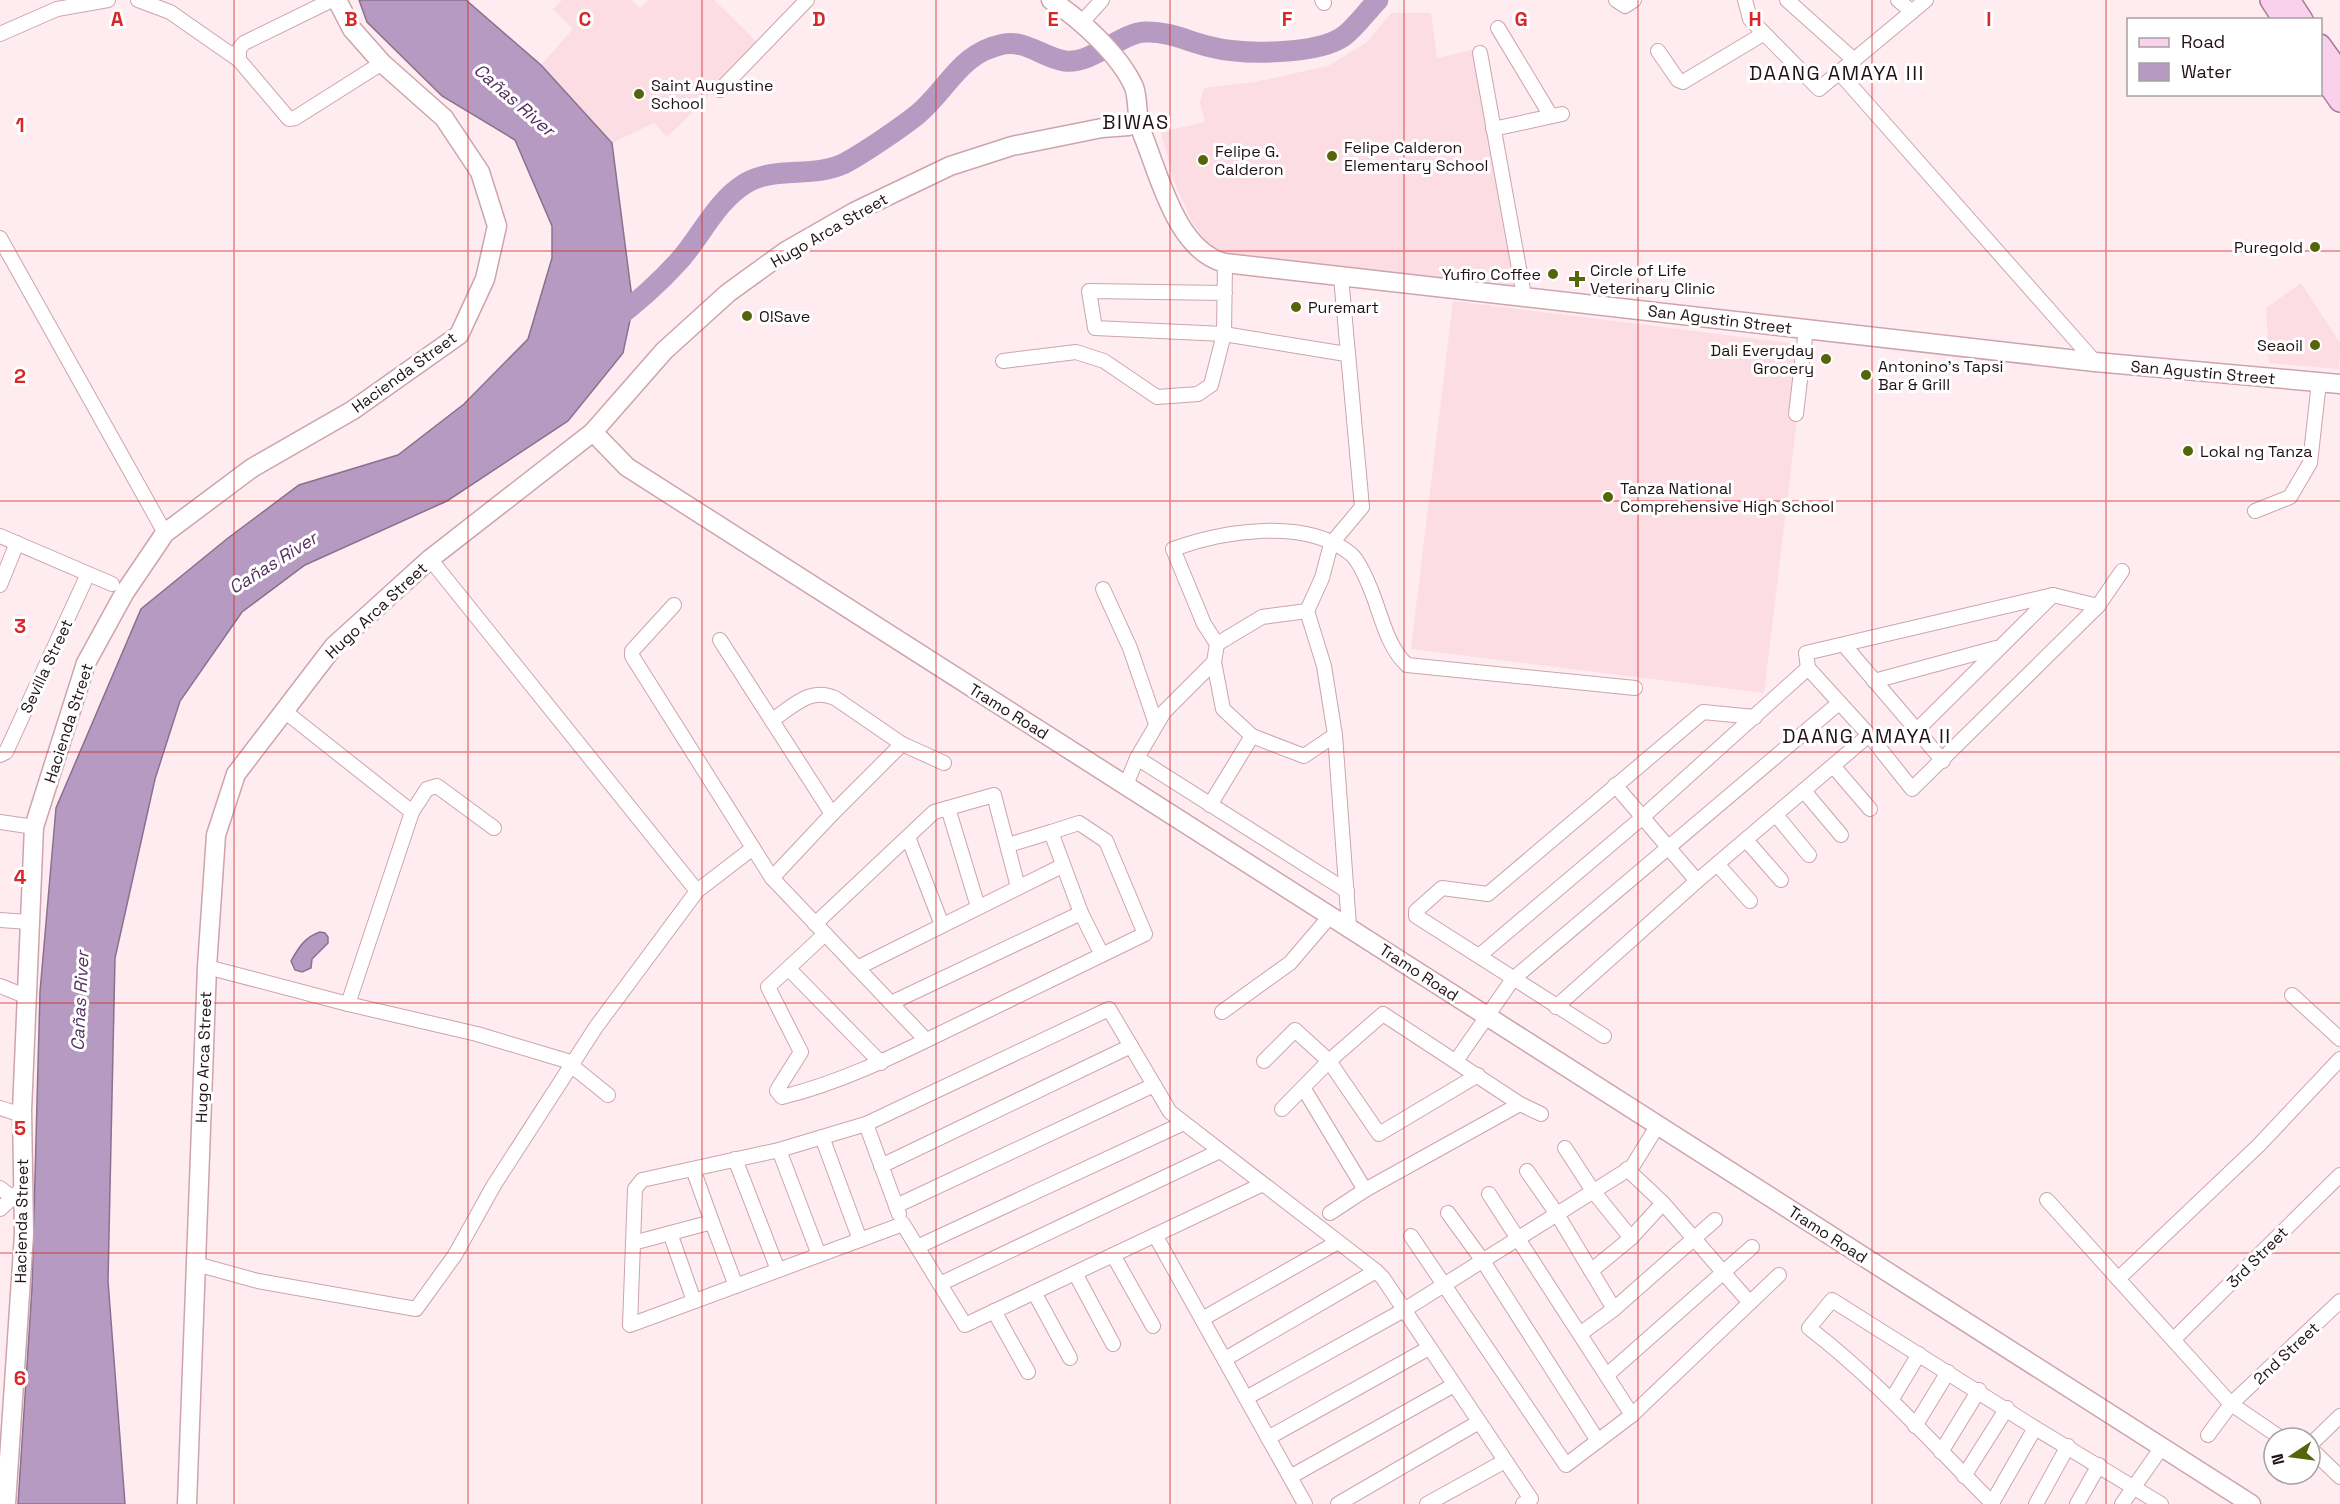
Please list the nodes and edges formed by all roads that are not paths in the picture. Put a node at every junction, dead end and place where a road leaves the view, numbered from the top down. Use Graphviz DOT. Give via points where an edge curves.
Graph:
graph roads {
  1 [pos="108,0"];
  2 [pos="138,0"];
  3 [pos="332,0"];
  4 [pos="337,0"];
  5 [pos="807,0"];
  6 [pos="1051,0"];
  7 [pos="1102,0"];
  8 [pos="1616,0"];
  9 [pos="1634,0"];
  10 [pos="1745,0"];
  11 [pos="1787,0"];
  12 [pos="1898,0"];
  13 [pos="1926,0"];
  14 [pos="2271,0"];
  15 [pos="2289,0"];
  16 [pos="1912,12"];
  17 [pos="2283,18"];
  18 [pos="2301,18"];
  19 [pos="1082,22"];
  20 [pos="1498,28"];
  21 [pos="0,34"];
  22 [pos="1763,34"];
  23 [pos="2322,50"];
  24 [pos="1658,51"];
  25 [pos="1480,53"];
  26 [pos="1853,59"];
  27 [pos="239,60"];
  28 [pos="382,63"];
  29 [pos="1838,71"];
  30 [pos="2335,83"];
  31 [pos="720,90"];
  32 [pos="1136,124"];
  33 [pos="1493,129"];
  34 [pos="0,238"];
  35 [pos="1225,263"];
  36 [pos="1341,277"];
  37 [pos="1225,293"];
  38 [pos="1524,296"];
  39 [pos="1806,330"];
  40 [pos="1224,334"];
  41 [pos="1346,354"];
  42 [pos="1004,361"];
  43 [pos="2095,362"];
  44 [pos="2319,382"];
  45 [pos="2340,384"];
  46 [pos="1796,414"];
  47 [pos="593,432"];
  48 [pos="2255,511"];
  49 [pos="165,533"];
  50 [pos="0,536"];
  51 [pos="17,543"];
  52 [pos="1331,544"];
  53 [pos="430,559"];
  54 [pos="2122,571"];
  55 [pos="88,574"];
  56 [pos="112,584"];
  57 [pos="0,585"];
  58 [pos="1103,589"];
  59 [pos="2053,595"];
  60 [pos="674,605"];
  61 [pos="2098,606"];
  62 [pos="1307,611"];
  63 [pos="720,640"];
  64 [pos="1217,644"];
  65 [pos="1844,645"];
  66 [pos="1998,648"];
  67 [pos="1214,662"];
  68 [pos="1808,668"];
  69 [pos="1874,681"];
  70 [pos="1635,688"];
  71 [pos="1839,703"];
  72 [pos="283,710"];
  73 [pos="1755,717"];
  74 [pos="772,720"];
  75 [pos="1156,724"];
  76 [pos="1916,731"];
  77 [pos="1335,735"];
  78 [pos="1869,735"];
  79 [pos="1252,736"];
  80 [pos="902,744"];
  81 [pos="0,755"];
  82 [pos="1137,758"];
  83 [pos="1942,761"];
  84 [pos="944,763"];
  85 [pos="1834,767"];
  86 [pos="1126,785"];
  87 [pos="1616,785"];
  88 [pos="1804,791"];
  89 [pos="1210,805"];
  90 [pos="948,808"];
  91 [pos="1870,809"];
  92 [pos="412,812"];
  93 [pos="832,814"];
  94 [pos="1776,815"];
  95 [pos="1641,816"];
  96 [pos="0,822"];
  97 [pos="34,827"];
  98 [pos="494,828"];
  99 [pos="1051,832"];
  100 [pos="1841,835"];
  101 [pos="908,837"];
  102 [pos="1746,840"];
  103 [pos="1008,845"];
  104 [pos="1667,847"];
  105 [pos="753,848"];
  106 [pos="1809,855"];
  107 [pos="1718,865"];
  108 [pos="1062,866"];
  109 [pos="772,878"];
  110 [pos="1781,880"];
  111 [pos="1697,881"];
  112 [pos="1018,887"];
  113 [pos="697,891"];
  114 [pos="1347,891"];
  115 [pos="1750,900"];
  116 [pos="978,907"];
  117 [pos="1081,913"];
  118 [pos="1330,915"];
  119 [pos="0,920"];
  120 [pos="30,922"];
  121 [pos="942,925"];
  122 [pos="1349,926"];
  123 [pos="820,929"];
  124 [pos="1102,955"];
  125 [pos="1480,955"];
  126 [pos="207,967"];
  127 [pos="857,968"];
  128 [pos="789,969"];
  129 [pos="1513,979"];
  130 [pos="0,986"];
  131 [pos="2292,994"];
  132 [pos="26,996"];
  133 [pos="891,1003"];
  134 [pos="348,1004"];
  135 [pos="1556,1007"];
  136 [pos="1222,1012"];
  137 [pos="1487,1015"];
  138 [pos="1604,1036"];
  139 [pos="2340,1039"];
  140 [pos="926,1041"];
  141 [pos="1131,1046"];
  142 [pos="2340,1059"];
  143 [pos="1264,1061"];
  144 [pos="1329,1061"];
  145 [pos="1456,1061"];
  146 [pos="881,1063"];
  147 [pos="573,1064"];
  148 [pos="1478,1075"];
  149 [pos="1154,1085"];
  150 [pos="1304,1089"];
  151 [pos="608,1095"];
  152 [pos="1520,1104"];
  153 [pos="0,1108"];
  154 [pos="1282,1109"];
  155 [pos="1541,1114"];
  156 [pos="22,1116"];
  157 [pos="1184,1123"];
  158 [pos="866,1124"];
  159 [pos="1658,1125"];
  160 [pos="822,1137"];
  161 [pos="1565,1148"];
  162 [pos="779,1150"];
  163 [pos="1220,1150"];
  164 [pos="735,1159"];
  165 [pos="881,1166"];
  166 [pos="693,1169"];
  167 [pos="1628,1169"];
  168 [pos="1527,1172"];
  169 [pos="2340,1175"];
  170 [pos="1263,1184"];
  171 [pos="0,1188"];
  172 [pos="1365,1190"];
  173 [pos="1593,1191"];
  174 [pos="18,1193"];
  175 [pos="1489,1194"];
  176 [pos="2047,1200"];
  177 [pos="1663,1203"];
  178 [pos="896,1206"];
  179 [pos="0,1209"];
  180 [pos="1330,1213"];
  181 [pos="1448,1213"];
  182 [pos="1557,1214"];
  183 [pos="1715,1220"];
  184 [pos="712,1222"];
  185 [pos="903,1224"];
  186 [pos="670,1233"];
  187 [pos="1155,1235"];
  188 [pos="1411,1236"];
  189 [pos="1518,1238"];
  190 [pos="1631,1238"];
  191 [pos="1694,1239"];
  192 [pos="860,1240"];
  193 [pos="1338,1242"];
  194 [pos="633,1243"];
  195 [pos="916,1247"];
  196 [pos="1752,1247"];
  197 [pos="1113,1254"];
  198 [pos="819,1255"];
  199 [pos="1483,1261"];
  200 [pos="196,1264"];
  201 [pos="778,1270"];
  202 [pos="1376,1271"];
  203 [pos="1591,1271"];
  204 [pos="1075,1273"];
  205 [pos="1724,1273"];
  206 [pos="1779,1275"];
  207 [pos="2118,1279"];
  208 [pos="940,1284"];
  209 [pos="1444,1285"];
  210 [pos="736,1286"];
  211 [pos="1034,1292"];
  212 [pos="694,1301"];
  213 [pos="2340,1301"];
  214 [pos="1750,1303"];
  215 [pos="1614,1309"];
  216 [pos="1404,1310"];
  217 [pos="994,1311"];
  218 [pos="1202,1319"];
  219 [pos="1153,1326"];
  220 [pos="1580,1334"];
  221 [pos="2174,1340"];
  222 [pos="1113,1344"];
  223 [pos="1430,1348"];
  224 [pos="1919,1354"];
  225 [pos="1070,1358"];
  226 [pos="1225,1359"];
  227 [pos="1028,1372"];
  228 [pos="1948,1372"];
  229 [pos="1607,1375"];
  230 [pos="1454,1385"];
  231 [pos="1978,1390"];
  232 [pos="1246,1398"];
  233 [pos="1892,1399"];
  234 [pos="2231,1404"];
  235 [pos="2007,1408"];
  236 [pos="1632,1415"];
  237 [pos="2340,1416"];
  238 [pos="1479,1422"];
  239 [pos="1916,1426"];
  240 [pos="2263,1426"];
  241 [pos="2035,1428"];
  242 [pos="2208,1435"];
  243 [pos="2322,1435"];
  244 [pos="1268,1438"];
  245 [pos="1598,1441"];
  246 [pos="2068,1446"];
  247 [pos="2163,1447"];
  248 [pos="1941,1452"];
  249 [pos="2322,1459"];
  250 [pos="1505,1461"];
  251 [pos="2099,1465"];
  252 [pos="1964,1476"];
  253 [pos="1290,1477"];
  254 [pos="2340,1477"];
  255 [pos="2133,1486"];
  256 [pos="6,1504"];
  257 [pos="187,1504"];
  258 [pos="1305,1504"];
  259 [pos="1338,1504"];
  260 [pos="1427,1504"];
  261 [pos="1523,1504"];
  262 [pos="1992,1504"];
  263 [pos="2036,1504"];
  264 [pos="2077,1504"];
  265 [pos="2122,1504"];
  266 [pos="2162,1504"];
  267 [pos="2252,1504"];
  1 -- 21 [label="street" via="57,9"];
  2 -- 27 [label="street" via="170,12"];
  3 -- 27 [label="street" via="244,43 239,49"];
  4 -- 28 [label="street, Hacienda Street" via="352,29"];
  5 -- 31 [label="street"];
  6 -- 19 [label="street, San Agustin Street"];
  7 -- 19 [label="street"];
  8 -- 9 [label="street" via="1625,6"];
  10 -- 22 [label="street" via="1750,19"];
  11 -- 26 [label="street"];
  12 -- 16 [label="street"];
  13 -- 16 [label="street"];
  14 -- 17 [label="main road"];
  15 -- 18 [label="main road"];
  16 -- 26 [label="street"];
  19 -- 32 [label="street, San Agustin Street" via="1135,89"];
  20 -- 33 [label="street" via="1556,115"];
  22 -- 24 [label="street" via="1683,82"];
  22 -- 29 [label="street" via="1819,89"];
  23 -- 30 [label="main road"];
  25 -- 33 [label="street"];
  26 -- 29 [label="street"];
  27 -- 28 [label="street" via="290,119"];
  28 -- 49 [label="street, Hacienda Street" via="444,118 480,172 497,226 485,279 459,335 353,410 252,468"];
  29 -- 43 [label="street"];
  32 -- 35 [label="street, San Agustin Street" via="1185,232 1205,255"];
  32 -- 47 [label="street, Hugo Arca Street" via="1089,130 977,156 854,212 786,251 728,293 663,351"];
  33 -- 38 [label="street"];
  34 -- 49 [label="street"];
  35 -- 36 [label="street, San Agustin Street"];
  35 -- 37 [label="street"];
  36 -- 38 [label="street, San Agustin Street"];
  36 -- 41 [label="street"];
  37 -- 40 [label="street"];
  37 -- 40 [label="street" via="1089,291 1095,328"];
  38 -- 39 [label="street, San Agustin Street"];
  39 -- 43 [label="street, San Agustin Street"];
  39 -- 46 [label="street"];
  40 -- 41 [label="street"];
  40 -- 42 [label="street" via="1211,385 1198,394 1157,397 1104,361 1076,352"];
  41 -- 52 [label="street" via="1362,507"];
  43 -- 44 [label="street, San Agustin Street"];
  44 -- 45 [label="street, San Agustin Street"];
  44 -- 48 [label="street" via="2310,463 2290,497"];
  47 -- 53 [label="street, Hugo Arca Street"];
  47 -- 86 [label="street, Tramo Road" via="627,467"];
  49 -- 97 [label="street, Hacienda Street" via="125,592 86,663"];
  50 -- 51 [label="street"];
  51 -- 55 [label="street"];
  51 -- 57 [label="street"];
  52 -- 62 [label="street"];
  52 -- 64 [label="street" via="1307,534 1278,529 1173,549 1204,624"];
  52 -- 70 [label="street" via="1352,555 1398,656 1407,664"];
  53 -- 72 [label="street, Hugo Arca Street" via="334,646"];
  53 -- 113 [label="street"];
  54 -- 61 [label="street"];
  55 -- 56 [label="street"];
  55 -- 81 [label="street, Sevilla Street" via="6,752"];
  58 -- 75 [label="street" via="1130,648"];
  59 -- 61 [label="street"];
  59 -- 65 [label="street"];
  59 -- 66 [label="street"];
  60 -- 105 [label="street" via="632,651 632,656"];
  61 -- 83 [label="street"];
  62 -- 64 [label="street" via="1262,617"];
  62 -- 77 [label="street" via="1324,666"];
  63 -- 74 [label="street"];
  64 -- 67 [label="street"];
  65 -- 68 [label="street" via="1806,653"];
  65 -- 69 [label="street"];
  66 -- 69 [label="street"];
  66 -- 76 [label="street"];
  67 -- 75 [label="street" via="1164,711"];
  67 -- 79 [label="street" via="1223,709"];
  68 -- 71 [label="street"];
  68 -- 73 [label="street"];
  69 -- 76 [label="street"];
  71 -- 78 [label="street"];
  71 -- 104 [label="street"];
  72 -- 92 [label="street"];
  72 -- 126 [label="street, Hugo Arca Street" via="236,774 216,835"];
  73 -- 87 [label="street" via="1703,712"];
  73 -- 95 [label="street"];
  74 -- 80 [label="street" via="813,693 824,693"];
  74 -- 93 [label="street"];
  75 -- 82 [label="street"];
  76 -- 83 [label="street"];
  77 -- 79 [label="street" via="1304,756"];
  77 -- 114 [label="street"];
  78 -- 83 [label="street" via="1912,789"];
  78 -- 85 [label="street"];
  79 -- 89 [label="street"];
  80 -- 84 [label="street"];
  80 -- 93 [label="street"];
  82 -- 86 [label="street"];
  82 -- 89 [label="street"];
  85 -- 88 [label="street"];
  85 -- 91 [label="street"];
  86 -- 118 [label="street, Tramo Road"];
  87 -- 95 [label="street"];
  87 -- 125 [label="street" via="1488,894 1442,888 1416,911 1416,916"];
  88 -- 94 [label="street"];
  88 -- 100 [label="street"];
  89 -- 114 [label="street"];
  90 -- 101 [label="street" via="934,812"];
  90 -- 103 [label="street" via="994,795"];
  90 -- 116 [label="street"];
  92 -- 98 [label="street" via="427,789 438,786"];
  92 -- 134 [label="street"];
  93 -- 109 [label="street"];
  94 -- 102 [label="street"];
  94 -- 106 [label="street"];
  95 -- 104 [label="street"];
  95 -- 125 [label="street"];
  96 -- 97 [label="street"];
  97 -- 120 [label="street, Hacienda Street"];
  99 -- 103 [label="street"];
  99 -- 108 [label="street"];
  99 -- 124 [label="street" via="1079,823 1106,841 1111,852 1145,934"];
  101 -- 121 [label="street"];
  101 -- 123 [label="street"];
  102 -- 107 [label="street"];
  102 -- 110 [label="street"];
  103 -- 112 [label="street"];
  104 -- 111 [label="street"];
  104 -- 129 [label="street"];
  105 -- 109 [label="street"];
  105 -- 113 [label="street"];
  107 -- 111 [label="street"];
  107 -- 115 [label="street"];
  108 -- 112 [label="street"];
  108 -- 117 [label="street"];
  109 -- 123 [label="street"];
  111 -- 135 [label="street"];
  112 -- 116 [label="street"];
  113 -- 147 [label="street"];
  114 -- 122 [label="street"];
  116 -- 121 [label="street"];
  117 -- 124 [label="street"];
  117 -- 133 [label="street"];
  118 -- 122 [label="street, Tramo Road"];
  118 -- 136 [label="street" via="1290,963"];
  119 -- 120 [label="street"];
  120 -- 132 [label="street, Hacienda Street"];
  121 -- 127 [label="street"];
  122 -- 137 [label="street, Tramo Road"];
  123 -- 127 [label="street"];
  123 -- 128 [label="street"];
  124 -- 140 [label="street"];
  125 -- 129 [label="street"];
  126 -- 134 [label="street"];
  126 -- 200 [label="street, Hugo Arca Street"];
  127 -- 133 [label="street"];
  128 -- 146 [label="street"];
  128 -- 146 [label="street" via="768,987 801,1052 779,1087 779,1095 826,1086"];
  129 -- 135 [label="street"];
  129 -- 137 [label="street"];
  130 -- 132 [label="street"];
  131 -- 139 [label="street"];
  132 -- 156 [label="street, Hacienda Street"];
  133 -- 140 [label="street"];
  134 -- 147 [label="street" via="477,1034"];
  135 -- 138 [label="street"];
  137 -- 145 [label="street"];
  137 -- 159 [label="street, Tramo Road"];
  140 -- 146 [label="street"];
  141 -- 149 [label="street"];
  141 -- 158 [label="street" via="1109,1009"];
  141 -- 165 [label="street"];
  142 -- 207 [label="street" via="2259,1145"];
  143 -- 144 [label="street" via="1295,1030"];
  144 -- 145 [label="street" via="1383,1014"];
  144 -- 148 [label="street" via="1379,1134"];
  144 -- 150 [label="street"];
  145 -- 148 [label="street"];
  147 -- 151 [label="street"];
  147 -- 200 [label="street" via="494,1185 455,1255 416,1309 258,1281"];
  148 -- 152 [label="street"];
  149 -- 157 [label="street" via="1170,1112"];
  149 -- 178 [label="street"];
  150 -- 154 [label="street"];
  150 -- 172 [label="street"];
  152 -- 155 [label="street"];
  152 -- 172 [label="street"];
  153 -- 156 [label="street"];
  156 -- 174 [label="street, Hacienda Street"];
  157 -- 163 [label="street"];
  157 -- 195 [label="street"];
  158 -- 160 [label="street"];
  158 -- 165 [label="street"];
  159 -- 167 [label="street"];
  159 -- 247 [label="street, Tramo Road"];
  160 -- 162 [label="street"];
  160 -- 192 [label="street"];
  161 -- 173 [label="street"];
  162 -- 164 [label="street"];
  162 -- 198 [label="street"];
  163 -- 170 [label="street"];
  163 -- 208 [label="street"];
  164 -- 166 [label="street"];
  164 -- 201 [label="street"];
  165 -- 178 [label="street"];
  166 -- 184 [label="street"];
  166 -- 194 [label="street" via="638,1184 634,1189"];
  167 -- 173 [label="street"];
  167 -- 177 [label="street"];
  168 -- 182 [label="street"];
  169 -- 221 [label="street, 3rd Street"];
  170 -- 187 [label="street"];
  170 -- 193 [label="street"];
  171 -- 174 [label="street"];
  172 -- 180 [label="street"];
  173 -- 182 [label="street"];
  173 -- 190 [label="street"];
  174 -- 179 [label="street"];
  174 -- 256 [label="street, Hacienda Street" via="24,1234"];
  175 -- 189 [label="street"];
  176 -- 207 [label="street"];
  177 -- 190 [label="street"];
  177 -- 191 [label="street"];
  178 -- 185 [label="street"];
  181 -- 199 [label="street"];
  182 -- 189 [label="street"];
  182 -- 203 [label="street"];
  183 -- 191 [label="street"];
  184 -- 186 [label="street"];
  184 -- 210 [label="street"];
  185 -- 192 [label="street"];
  185 -- 195 [label="street"];
  186 -- 194 [label="street"];
  186 -- 212 [label="street"];
  187 -- 197 [label="street"];
  187 -- 218 [label="street"];
  188 -- 209 [label="street"];
  189 -- 199 [label="street"];
  189 -- 220 [label="street"];
  190 -- 203 [label="street"];
  191 -- 205 [label="street"];
  191 -- 215 [label="street"];
  192 -- 198 [label="street"];
  193 -- 202 [label="street"];
  193 -- 218 [label="street"];
  194 -- 212 [label="street" via="630,1325"];
  195 -- 208 [label="street"];
  196 -- 205 [label="street"];
  197 -- 204 [label="street"];
  197 -- 219 [label="street"];
  198 -- 201 [label="street"];
  199 -- 209 [label="street"];
  199 -- 245 [label="street"];
  200 -- 257 [label="street, Hugo Arca Street"];
  201 -- 210 [label="street"];
  202 -- 216 [label="street"];
  202 -- 226 [label="street"];
  203 -- 215 [label="street"];
  204 -- 211 [label="street"];
  204 -- 222 [label="street"];
  205 -- 214 [label="street"];
  205 -- 229 [label="street"];
  206 -- 214 [label="street"];
  207 -- 221 [label="street"];
  208 -- 217 [label="street" via="965,1324"];
  209 -- 216 [label="street"];
  209 -- 245 [label="street" via="1566,1465"];
  210 -- 212 [label="street"];
  211 -- 217 [label="street"];
  211 -- 225 [label="street"];
  213 -- 234 [label="street, 2nd Street"];
  214 -- 236 [label="street"];
  215 -- 220 [label="street"];
  216 -- 223 [label="street"];
  216 -- 232 [label="street"];
  217 -- 227 [label="street"];
  218 -- 226 [label="street"];
  220 -- 229 [label="street"];
  221 -- 234 [label="street"];
  223 -- 230 [label="street"];
  223 -- 244 [label="street"];
  224 -- 228 [label="street"];
  224 -- 233 [label="street"];
  224 -- 233 [label="street" via="1832,1300 1809,1328"];
  226 -- 232 [label="street"];
  228 -- 231 [label="street"];
  228 -- 239 [label="street"];
  229 -- 236 [label="street"];
  230 -- 238 [label="street"];
  230 -- 253 [label="street"];
  231 -- 235 [label="street"];
  231 -- 248 [label="street"];
  232 -- 244 [label="street"];
  233 -- 239 [label="street"];
  234 -- 240 [label="street"];
  234 -- 242 [label="street, 2nd Street"];
  235 -- 241 [label="street"];
  235 -- 252 [label="street"];
  236 -- 245 [label="street"];
  237 -- 243 [label="street"];
  238 -- 250 [label="street"];
  238 -- 259 [label="street"];
  239 -- 248 [label="street"];
  241 -- 246 [label="street"];
  241 -- 262 [label="street"];
  244 -- 253 [label="street"];
  246 -- 251 [label="street"];
  246 -- 263 [label="street"];
  247 -- 255 [label="street"];
  247 -- 267 [label="street, Tramo Road"];
  248 -- 252 [label="street"];
  249 -- 254 [label="street"];
  250 -- 260 [label="street"];
  250 -- 261 [label="street" via="1531,1499"];
  251 -- 255 [label="street"];
  251 -- 264 [label="street"];
  252 -- 262 [label="street"];
  253 -- 258 [label="street"];
  255 -- 265 [label="street"];
  255 -- 266 [label="street"];
}
